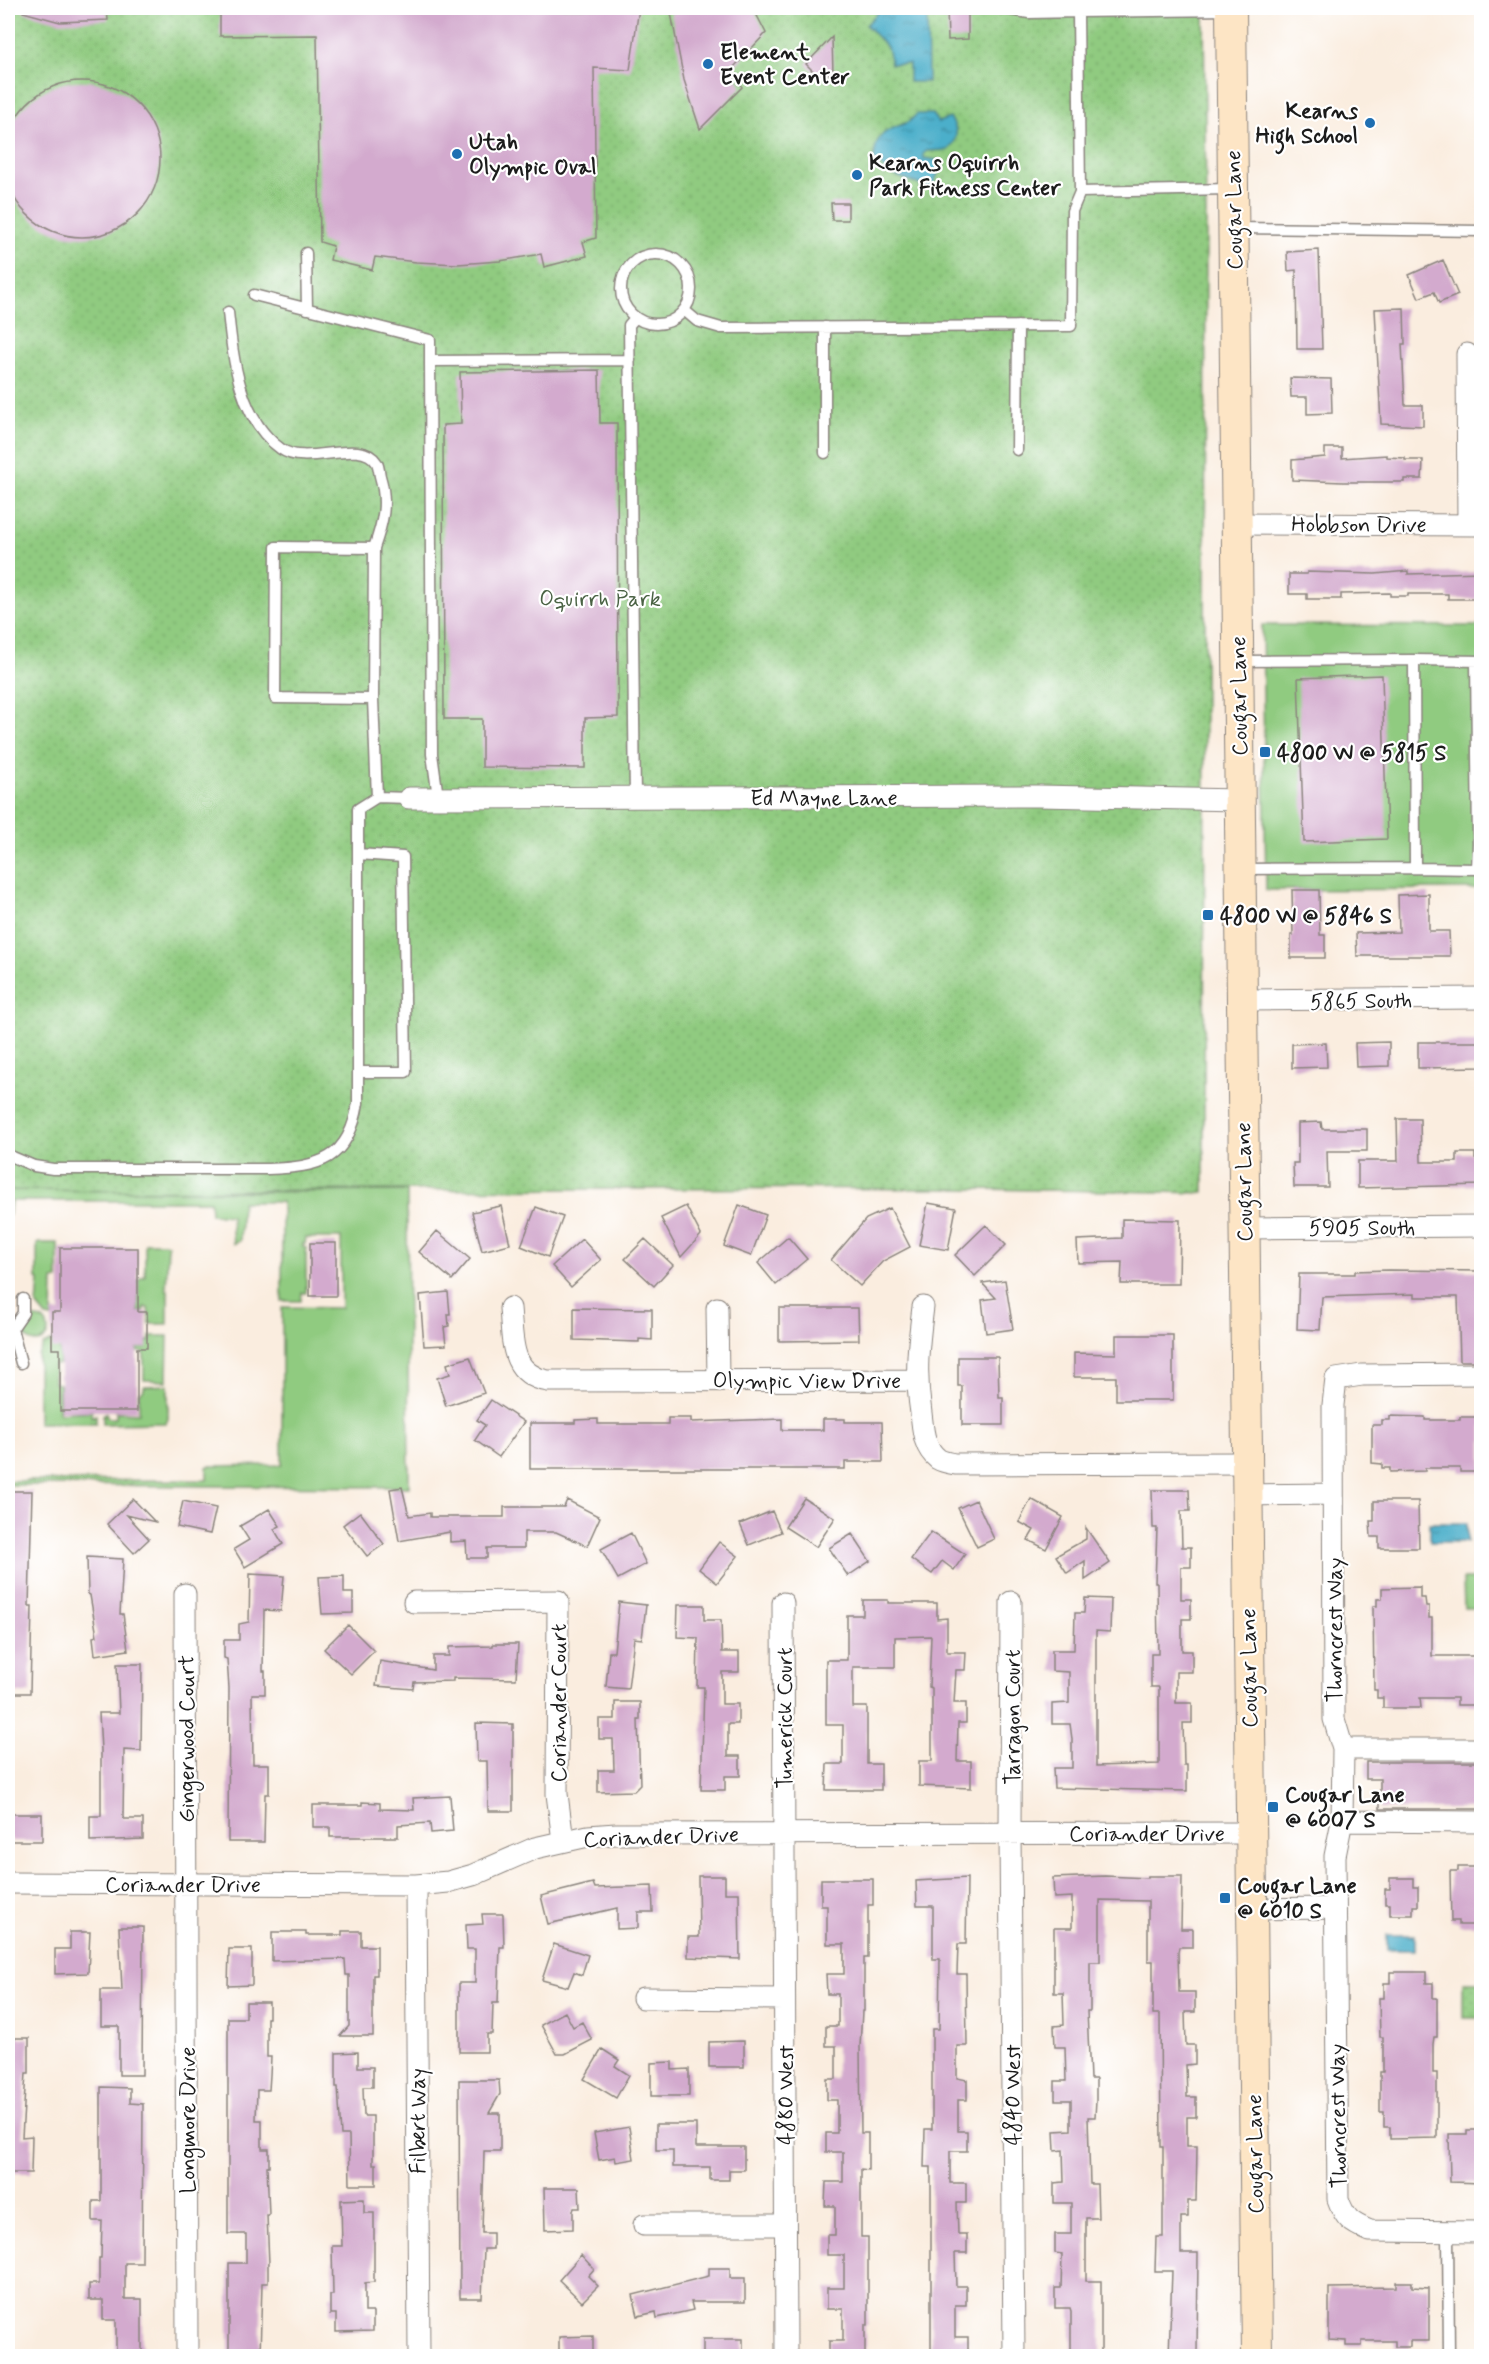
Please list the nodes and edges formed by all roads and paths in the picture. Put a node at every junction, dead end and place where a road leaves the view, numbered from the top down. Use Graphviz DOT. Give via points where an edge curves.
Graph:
graph roads {
  1 [pos="984,8"];
  2 [pos="997,8"];
  3 [pos="1231,9"];
  4 [pos="1144,10"];
  5 [pos="1078,12"];
  6 [pos="1233,189"];
  7 [pos="1080,192"];
  8 [pos="1233,228"];
  9 [pos="1482,231"];
  10 [pos="306,254"];
  11 [pos="254,295"];
  12 [pos="307,309"];
  13 [pos="684,310"];
  14 [pos="228,312"];
  15 [pos="635,318"];
  16 [pos="1018,326"];
  17 [pos="825,327"];
  18 [pos="1467,354"];
  19 [pos="630,360"];
  20 [pos="430,362"];
  21 [pos="1017,450"];
  22 [pos="825,453"];
  23 [pos="1236,524"];
  24 [pos="1475,525"];
  25 [pos="374,548"];
  26 [pos="1414,660"];
  27 [pos="1237,661"];
  28 [pos="1479,661"];
  29 [pos="373,699"];
  30 [pos="377,797"];
  31 [pos="438,797"];
  32 [pos="635,797"];
  33 [pos="409,798"];
  34 [pos="1239,800"];
  35 [pos="1480,843"];
  36 [pos="358,854"];
  37 [pos="1415,868"];
  38 [pos="1240,869"];
  39 [pos="1482,998"];
  40 [pos="1240,1000"];
  41 [pos="358,1072"];
  42 [pos="8,1155"];
  43 [pos="1482,1226"];
  44 [pos="1244,1228"];
  45 [pos="23,1299"];
  46 [pos="923,1307"];
  47 [pos="510,1308"];
  48 [pos="717,1308"];
  49 [pos="10,1329"];
  50 [pos="21,1363"];
  51 [pos="1482,1374"];
  52 [pos="718,1380"];
  53 [pos="916,1380"];
  54 [pos="1246,1463"];
  55 [pos="1333,1494"];
  56 [pos="1246,1495"];
  57 [pos="185,1594"];
  58 [pos="414,1602"];
  59 [pos="1011,1602"];
  60 [pos="783,1603"];
  61 [pos="1343,1749"];
  62 [pos="1482,1749"];
  63 [pos="1342,1821"];
  64 [pos="1482,1822"];
  65 [pos="784,1833"];
  66 [pos="1010,1833"];
  67 [pos="1251,1833"];
  68 [pos="563,1841"];
  69 [pos="8,1883"];
  70 [pos="186,1883"];
  71 [pos="416,1885"];
  72 [pos="1335,1908"];
  73 [pos="1251,1909"];
  74 [pos="643,1998"];
  75 [pos="784,1999"];
  76 [pos="644,2225"];
  77 [pos="785,2225"];
  78 [pos="1448,2232"];
  79 [pos="1482,2232"];
  80 [pos="187,2356"];
  81 [pos="419,2356"];
  82 [pos="786,2356"];
  83 [pos="1014,2356"];
  84 [pos="1257,2356"];
  85 [pos="1449,2356"];
  1 -- 2 [label="lane"];
  2 -- 5 [label="lane" via="1029,13"];
  3 -- 4 [label="lane"];
  3 -- 6 [label="main road, Cougar Lane"];
  4 -- 5 [label="lane"];
  5 -- 7 [label="lane"];
  6 -- 7 [label="lane"];
  6 -- 8 [label="main road, Cougar Lane"];
  7 -- 16 [label="lane" via="1072,211 1071,326"];
  8 -- 9 [label="lane"];
  8 -- 23 [label="main road, Cougar Lane"];
  10 -- 12 [label="lane"];
  11 -- 12 [label="lane"];
  12 -- 20 [label="lane" via="430,340"];
  13 -- 15 [label="lane" via="666,323"];
  13 -- 15 [label="lane" via="692,290 690,279 678,260 657,253 627,267 620,288 622,300"];
  13 -- 17 [label="lane" via="697,321 721,328"];
  14 -- 25 [label="lane" via="231,348 244,398 270,440 283,451 304,457 362,452 376,462 383,486 384,520"];
  15 -- 19 [label="lane" via="629,326"];
  16 -- 17 [label="lane"];
  16 -- 21 [label="lane"];
  17 -- 22 [label="lane"];
  18 -- 24 [label="street"];
  19 -- 20 [label="lane"];
  19 -- 32 [label="lane"];
  20 -- 31 [label="lane" via="432,754"];
  23 -- 24 [label="street, Hobbson Drive"];
  23 -- 27 [label="main road, Cougar Lane"];
  25 -- 29 [label="lane"];
  25 -- 29 [label="lane" via="276,547 275,698"];
  26 -- 27 [label="lane"];
  26 -- 28 [label="lane"];
  26 -- 37 [label="lane"];
  27 -- 34 [label="main road, Cougar Lane"];
  28 -- 35 [label="lane"];
  29 -- 30 [label="lane"];
  30 -- 33 [label="lane"];
  30 -- 36 [label="lane" via="358,808"];
  31 -- 32 [label="street, Ed Mayne Lane"];
  31 -- 33 [label="street, Ed Mayne Lane"];
  32 -- 34 [label="street, Ed Mayne Lane" via="1038,796"];
  34 -- 38 [label="main road, Cougar Lane"];
  35 -- 37 [label="lane" via="1478,869"];
  36 -- 41 [label="lane"];
  36 -- 41 [label="lane" via="403,857 406,1072"];
  37 -- 38 [label="lane"];
  38 -- 40 [label="main road, Cougar Lane"];
  39 -- 40 [label="street, 5865 South"];
  40 -- 44 [label="main road, Cougar Lane"];
  41 -- 42 [label="lane" via="357,1113 347,1139 328,1158 300,1168 53,1169"];
  43 -- 44 [label="street, 5905 South"];
  44 -- 54 [label="main road, Cougar Lane"];
  45 -- 49 [label="lane" via="23,1313"];
  46 -- 53 [label="street"];
  47 -- 52 [label="street, Olympic View Drive" via="517,1360 534,1379"];
  48 -- 52 [label="street"];
  49 -- 50 [label="lane"];
  51 -- 55 [label="street, Thorncrest Way" via="1362,1374 1336,1379"];
  52 -- 53 [label="street, Olympic View Drive"];
  53 -- 54 [label="street, Olympic View Drive" via="924,1438 930,1451 942,1461"];
  54 -- 56 [label="main road, Cougar Lane"];
  55 -- 56 [label="street"];
  55 -- 61 [label="street, Thorncrest Way" via="1334,1719"];
  56 -- 67 [label="main road, Cougar Lane"];
  57 -- 70 [label="street, Gingerwood Court"];
  58 -- 68 [label="street, Coriander Court" via="558,1601 558,1794"];
  59 -- 66 [label="street, Tarragon Court"];
  60 -- 65 [label="street, Tumerick Court"];
  61 -- 62 [label="street"];
  61 -- 63 [label="street, Thorncrest Way"];
  63 -- 64 [label="street"];
  63 -- 72 [label="street, Thorncrest Way" via="1335,1856"];
  65 -- 66 [label="street, Coriander Drive"];
  65 -- 68 [label="street, Coriander Drive" via="616,1834"];
  65 -- 75 [label="street, 4880 West"];
  66 -- 67 [label="street, Coriander Drive"];
  66 -- 83 [label="street, 4840 West"];
  67 -- 73 [label="main road, Cougar Lane"];
  68 -- 71 [label="street, Coriander Drive" via="535,1848 473,1875"];
  69 -- 70 [label="street, Coriander Drive"];
  70 -- 71 [label="street, Coriander Drive"];
  70 -- 80 [label="street, Longmore Drive"];
  71 -- 81 [label="street, Filbert Way"];
  72 -- 73 [label="street"];
  72 -- 78 [label="street, Thorncrest Way" via="1338,2199 1343,2214 1354,2225 1370,2231"];
  73 -- 84 [label="main road, Cougar Lane"];
  74 -- 75 [label="street"];
  75 -- 77 [label="street, 4880 West"];
  76 -- 77 [label="street"];
  77 -- 82 [label="street, 4880 West"];
  78 -- 79 [label="street, Thorncrest Way"];
  78 -- 85 [label="lane"];
}
